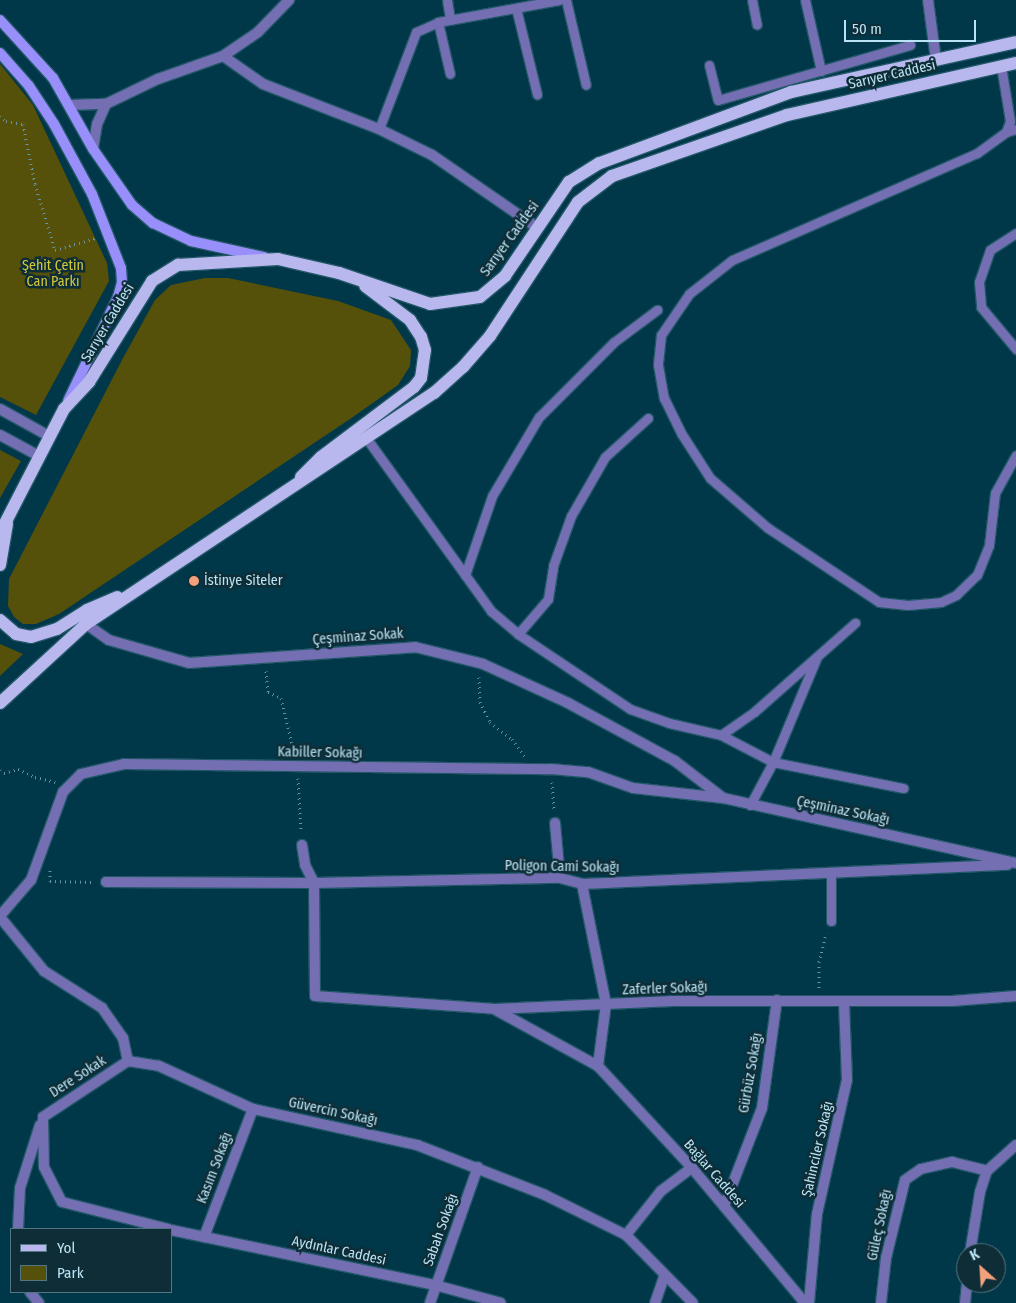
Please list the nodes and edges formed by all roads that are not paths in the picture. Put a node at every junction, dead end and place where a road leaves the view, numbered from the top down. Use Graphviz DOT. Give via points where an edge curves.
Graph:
graph roads {
  1 [pos="288,0"];
  2 [pos="447,0"];
  3 [pos="559,0"];
  4 [pos="566,0"];
  5 [pos="752,0"];
  6 [pos="805,0"];
  7 [pos="928,0"];
  8 [pos="534,2"];
  9 [pos="516,8"];
  10 [pos="0,20"];
  11 [pos="450,20"];
  12 [pos="438,22"];
  13 [pos="757,25"];
  14 [pos="1016,42"];
  15 [pos="910,45"];
  16 [pos="0,53"];
  17 [pos="222,56"];
  18 [pos="936,60"];
  19 [pos="1016,63"];
  20 [pos="709,65"];
  21 [pos="1002,66"];
  22 [pos="821,71"];
  23 [pos="450,74"];
  24 [pos="586,85"];
  25 [pos="537,94"];
  26 [pos="106,104"];
  27 [pos="69,105"];
  28 [pos="379,129"];
  29 [pos="1016,129"];
  30 [pos="1006,132"];
  31 [pos="93,149"];
  32 [pos="538,228"];
  33 [pos="1016,234"];
  34 [pos="278,259"];
  35 [pos="339,273"];
  36 [pos="657,310"];
  37 [pos="1016,349"];
  38 [pos="64,409"];
  39 [pos="0,410"];
  40 [pos="648,418"];
  41 [pos="0,435"];
  42 [pos="49,436"];
  43 [pos="367,440"];
  44 [pos="1016,454"];
  45 [pos="39,456"];
  46 [pos="292,489"];
  47 [pos="8,517"];
  48 [pos="0,533"];
  49 [pos="0,566"];
  50 [pos="465,575"];
  51 [pos="133,593"];
  52 [pos="0,620"];
  53 [pos="855,623"];
  54 [pos="86,624"];
  55 [pos="518,634"];
  56 [pos="817,656"];
  57 [pos="13,688"];
  58 [pos="0,696"];
  59 [pos="0,703"];
  60 [pos="721,734"];
  61 [pos="675,762"];
  62 [pos="772,762"];
  63 [pos="903,788"];
  64 [pos="723,798"];
  65 [pos="750,805"];
  66 [pos="556,823"];
  67 [pos="302,845"];
  68 [pos="1016,864"];
  69 [pos="831,873"];
  70 [pos="560,878"];
  71 [pos="106,882"];
  72 [pos="314,883"];
  73 [pos="582,884"];
  74 [pos="0,917"];
  75 [pos="831,921"];
  76 [pos="1016,996"];
  77 [pos="777,1000"];
  78 [pos="844,1001"];
  79 [pos="606,1004"];
  80 [pos="495,1009"];
  81 [pos="128,1061"];
  82 [pos="598,1066"];
  83 [pos="253,1109"];
  84 [pos="43,1117"];
  85 [pos="1016,1145"];
  86 [pos="478,1167"];
  87 [pos="692,1168"];
  88 [pos="987,1171"];
  89 [pos="724,1206"];
  90 [pos="18,1228"];
  91 [pos="162,1228"];
  92 [pos="172,1230"];
  93 [pos="626,1235"];
  94 [pos="204,1237"];
  95 [pos="972,1243"];
  96 [pos="664,1277"];
  97 [pos="435,1285"];
  98 [pos="31,1293"];
  99 [pos="39,1303"];
  100 [pos="430,1303"];
  101 [pos="501,1303"];
  102 [pos="655,1303"];
  103 [pos="693,1303"];
  104 [pos="805,1303"];
  105 [pos="809,1303"];
  106 [pos="881,1303"];
  1 -- 17 [label="street" via="258,32"];
  2 -- 11 [label="lane"];
  3 -- 8 [label="lane"];
  4 -- 24 [label="lane"];
  5 -- 13 [label="lane"];
  6 -- 22 [label="lane"];
  7 -- 18 [label="street"];
  8 -- 9 [label="lane"];
  9 -- 11 [label="lane"];
  9 -- 25 [label="lane"];
  10 -- 27 [label="main road" via="53,78"];
  11 -- 12 [label="lane"];
  12 -- 23 [label="lane"];
  12 -- 28 [label="lane" via="416,32"];
  14 -- 18 [label="main road, Sarıyer Caddesi"];
  15 -- 22 [label="lane"];
  16 -- 38 [label="main road" via="29,86 54,124 92,194 121,268 122,282"];
  17 -- 26 [label="street" via="158,79"];
  17 -- 28 [label="street" via="262,84"];
  18 -- 32 [label="main road, Sarıyer Caddesi" via="791,92 619,154 569,182"];
  19 -- 21 [label="main road, Sarıyer Caddesi"];
  20 -- 22 [label="lane" via="718,100"];
  21 -- 30 [label="lane" via="1010,121"];
  21 -- 43 [label="main road, Sarıyer Caddesi" via="787,115 612,176 578,202 490,336 463,368 434,393"];
  26 -- 27 [label="street"];
  26 -- 31 [label="street" via="96,124"];
  27 -- 31 [label="main road"];
  28 -- 32 [label="street" via="432,155"];
  29 -- 30 [label="lane"];
  30 -- 44 [label="lane" via="976,153 732,260 689,294 661,335 658,365 664,398 681,433 710,478 768,528 879,602 908,605 941,602 956,595 977,575 989,545 995,493"];
  31 -- 34 [label="main road" via="132,205 154,223 191,241"];
  32 -- 35 [label="main road, Sarıyer Caddesi" via="505,276 480,296 430,304"];
  33 -- 37 [label="lane" via="990,250 979,282 981,307"];
  34 -- 35 [label="main road, Sarıyer Caddesi"];
  34 -- 38 [label="main road, Sarıyer Caddesi" via="178,265 152,281 89,382"];
  35 -- 46 [label="main road" via="390,303 410,320 421,337 425,350 424,364 414,387 321,456"];
  36 -- 50 [label="lane" via="614,342 539,417 492,496"];
  38 -- 42 [label="main road, Sarıyer Caddesi"];
  39 -- 42 [label="street"];
  40 -- 55 [label="lane" via="605,458 571,516 553,566 548,599"];
  41 -- 45 [label="street"];
  42 -- 45 [label="main road, Sarıyer Caddesi"];
  43 -- 46 [label="main road, Sarıyer Caddesi"];
  43 -- 50 [label="lane"];
  45 -- 47 [label="main road, Sarıyer Caddesi"];
  46 -- 51 [label="main road, Sarıyer Caddesi"];
  47 -- 48 [label="main road, Sarıyer Caddesi"];
  47 -- 49 [label="main road"];
  50 -- 55 [label="lane" via="491,611"];
  51 -- 52 [label="main road" via="87,610 47,634 31,637 16,634"];
  51 -- 54 [label="main road, Sarıyer Caddesi"];
  53 -- 56 [label="lane"];
  54 -- 57 [label="main road, Sarıyer Caddesi"];
  54 -- 61 [label="street, Çeşminaz Sokak" via="110,640 189,663 415,647 483,664 568,703"];
  55 -- 60 [label="lane" via="630,709 669,724"];
  56 -- 60 [label="lane" via="754,712"];
  56 -- 62 [label="lane"];
  57 -- 58 [label="main road"];
  57 -- 59 [label="main road, Sarıyer Caddesi"];
  60 -- 62 [label="lane"];
  61 -- 64 [label="street, Çeşminaz Sokağı"];
  62 -- 63 [label="lane"];
  62 -- 65 [label="lane"];
  64 -- 65 [label="street, Çeşminaz Sokağı"];
  64 -- 74 [label="street, Kabiller Sokağı" via="633,788 588,772 537,768 124,764 81,774 63,792 31,880"];
  65 -- 68 [label="street, Çeşminaz Sokağı"];
  66 -- 70 [label="street"];
  67 -- 72 [label="street" via="305,865"];
  68 -- 69 [label="street, Poligon Cami Sokağı"];
  69 -- 73 [label="street, Poligon Cami Sokağı"];
  69 -- 75 [label="lane"];
  70 -- 72 [label="street, Poligon Cami Sokağı"];
  70 -- 73 [label="street, Poligon Cami Sokağı"];
  71 -- 72 [label="street, Poligon Cami Sokağı"];
  72 -- 80 [label="street, Zaferler Sokağı" via="316,996"];
  73 -- 79 [label="street"];
  74 -- 81 [label="street" via="44,971 102,1008 123,1038"];
  76 -- 78 [label="street, Zaferler Sokağı" via="952,1001"];
  77 -- 78 [label="street, Zaferler Sokağı"];
  77 -- 79 [label="street, Zaferler Sokağı"];
  77 -- 89 [label="street, Gürbüz Sokağı" via="762,1108"];
  78 -- 105 [label="street, Şahinciler Sokağı" via="847,1080 817,1214"];
  79 -- 80 [label="street, Zaferler Sokağı"];
  79 -- 82 [label="street"];
  80 -- 82 [label="street, Bağlar Caddesi"];
  81 -- 83 [label="street, Güvercin Sokağı" via="159,1066"];
  81 -- 84 [label="street, Dere Sokak"];
  82 -- 87 [label="street, Bağlar Caddesi"];
  83 -- 86 [label="street, Güvercin Sokağı" via="417,1144"];
  83 -- 94 [label="street, Kasım Sokağı"];
  84 -- 90 [label="street" via="20,1188"];
  84 -- 91 [label="street, Aydınlar Caddesi" via="44,1167 62,1202"];
  85 -- 88 [label="street"];
  86 -- 93 [label="street, Güvercin Sokağı"];
  86 -- 97 [label="street, Sabah Sokağı"];
  87 -- 89 [label="street, Bağlar Caddesi"];
  87 -- 93 [label="street" via="661,1191"];
  88 -- 95 [label="street"];
  88 -- 106 [label="street, Güleç Sokağı" via="952,1162 921,1169 905,1180 886,1258"];
  89 -- 104 [label="street, Bağlar Caddesi"];
  92 -- 94 [label="street, Aydınlar Caddesi"];
  93 -- 96 [label="street, Güvercin Sokağı"];
  94 -- 97 [label="street, Aydınlar Caddesi"];
  96 -- 102 [label="street"];
  96 -- 103 [label="street, Güvercin Sokağı"];
  97 -- 100 [label="street, Sabah Sokağı"];
  97 -- 101 [label="street, Aydınlar Caddesi"];
  98 -- 99 [label="street"];
}
